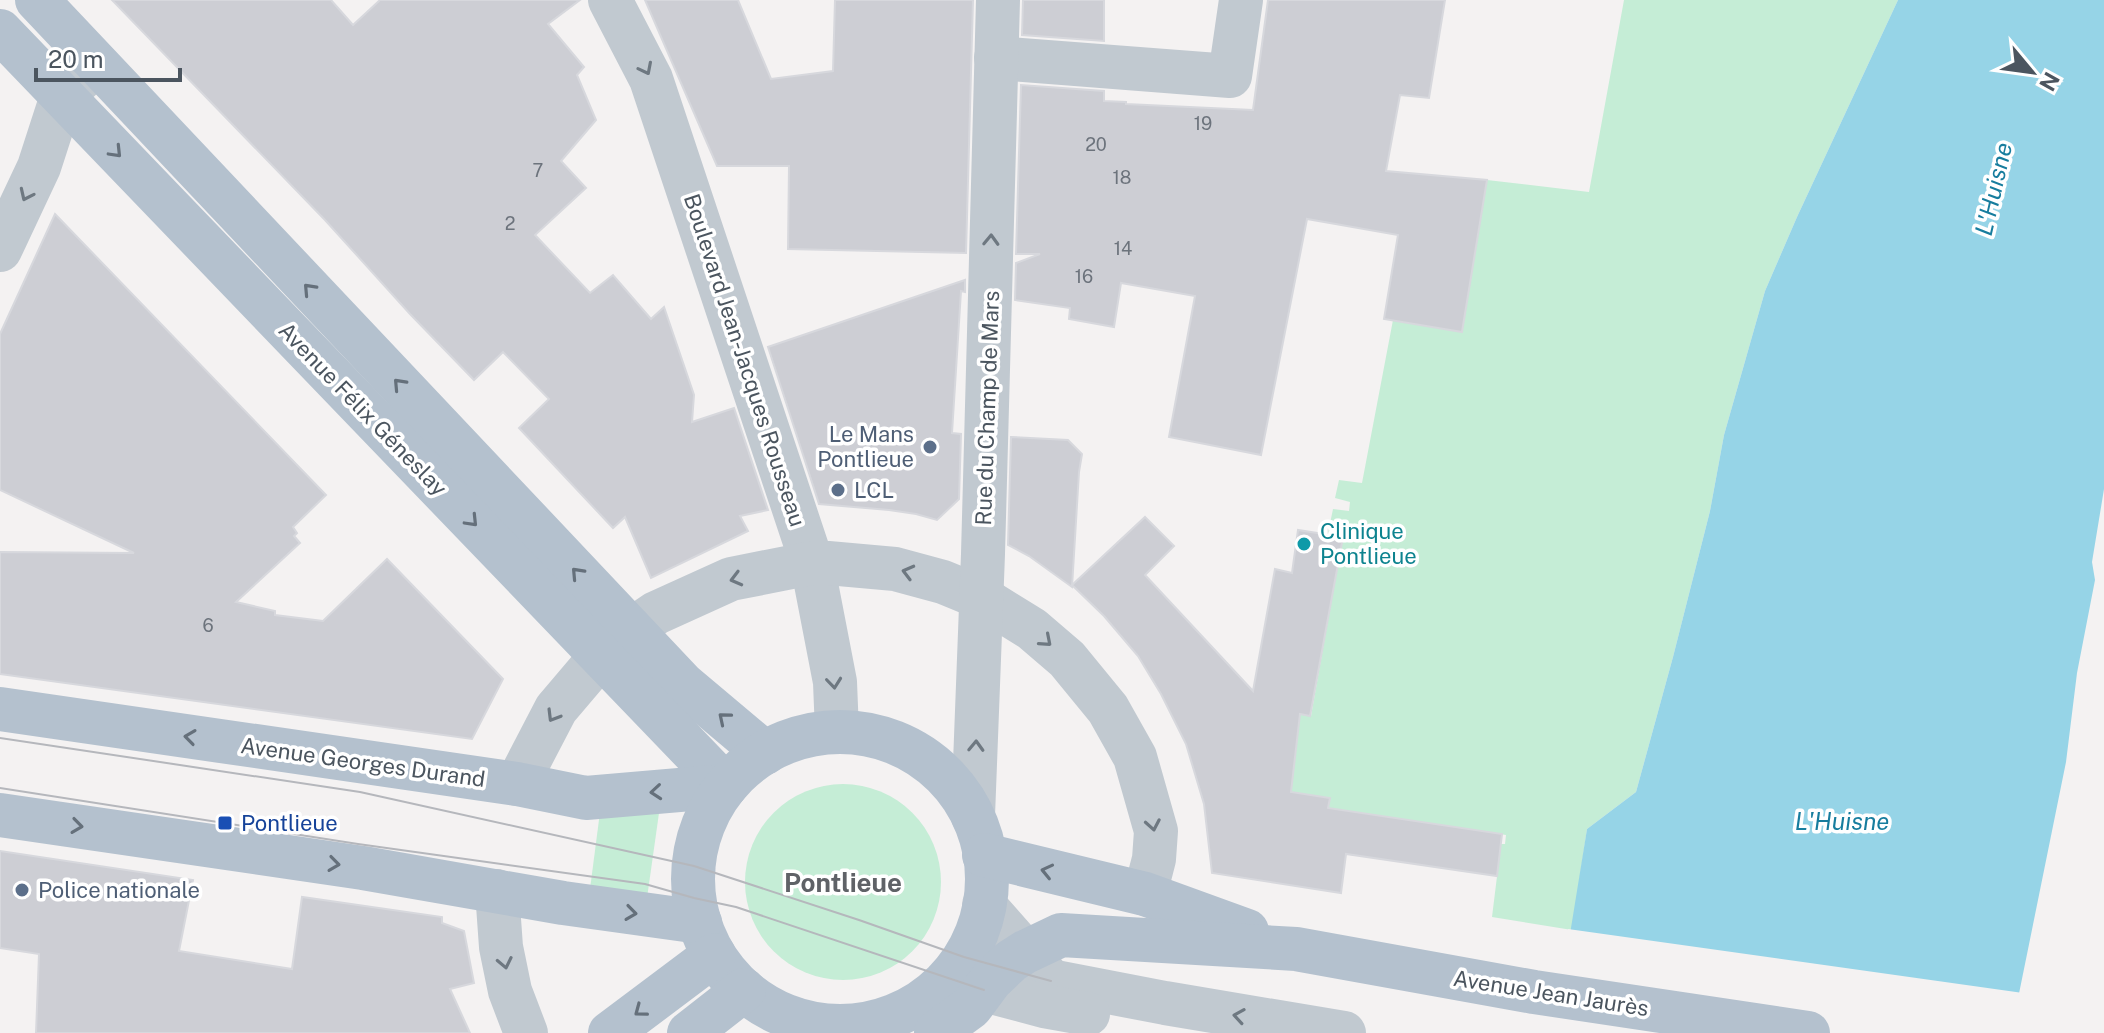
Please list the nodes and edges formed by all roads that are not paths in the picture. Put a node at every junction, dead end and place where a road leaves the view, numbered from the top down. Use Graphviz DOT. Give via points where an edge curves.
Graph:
graph roads {
  1 [pos="37,0"];
  2 [pos="610,0"];
  3 [pos="998,0"];
  4 [pos="1241,0"];
  5 [pos="0,31"];
  6 [pos="996,58"];
  7 [pos="97,64"];
  8 [pos="62,96"];
  9 [pos="0,250"];
  10 [pos="812,563"];
  11 [pos="982,598"];
  12 [pos="616,643"];
  13 [pos="0,709"];
  14 [pos="837,732"];
  15 [pos="765,753"];
  16 [pos="517,784"];
  17 [pos="726,786"];
  18 [pos="0,815"];
  19 [pos="979,836"];
  20 [pos="497,891"];
  21 [pos="1145,894"];
  22 [pos="984,905"];
  23 [pos="707,938"];
  24 [pos="1296,949"];
  25 [pos="1025,952"];
  26 [pos="984,990"];
  27 [pos="774,1011"];
  28 [pos="526,1033"];
  29 [pos="610,1033"];
  30 [pos="689,1033"];
  31 [pos="936,1033"];
  32 [pos="1201,1033"];
  33 [pos="1344,1033"];
  34 [pos="1808,1033"];
  1 -- 7 [label="main road, Avenue Félix Géneslay"];
  2 -- 10 [label="street, Boulevard Jean-Jacques Rousseau, one-way" via="651,79"];
  3 -- 6 [label="street, Rue du Champ de Mars"];
  4 -- 6 [label="street" via="1230,76"];
  5 -- 8 [label="main road, Avenue Félix Géneslay"];
  11 -- 6 [label="street, Rue du Champ de Mars, one-way"];
  7 -- 8 [label="street"];
  12 -- 7 [label="main road, Avenue Félix Géneslay, one-way"];
  8 -- 9 [label="street, one-way" via="39,167"];
  8 -- 12 [label="main road, Avenue Félix Géneslay, one-way"];
  11 -- 10 [label="street, one-way" via="895,569"];
  10 -- 12 [label="street, one-way" via="731,579 656,613"];
  10 -- 14 [label="street, Boulevard Jean-Jacques Rousseau, one-way" via="835,682"];
  19 -- 11 [label="street, Rue du Champ de Mars, one-way"];
  11 -- 21 [label="street, one-way" via="1067,659 1108,709 1135,757 1156,831"];
  15 -- 12 [label="main road, Avenue Félix Géneslay, one-way" via="683,684"];
  12 -- 16 [label="street, one-way" via="556,709"];
  12 -- 17 [label="main road, Avenue Félix Géneslay"];
  16 -- 13 [label="main road, Avenue Georges Durand, one-way"];
  14 -- 15 [label="main road" via="794,739"];
  14 -- 19 [label="main road" via="890,740 921,756 961,796"];
  15 -- 17 [label="main road"];
  17 -- 16 [label="main road, Avenue Georges Durand, one-way" via="586,798"];
  17 -- 23 [label="main road" via="698,841 693,890"];
  18 -- 20 [label="main road, one-way"];
  21 -- 19 [label="main road, Avenue Jean Jaurès, one-way"];
  19 -- 22 [label="main road"];
  20 -- 23 [label="main road, one-way"];
  20 -- 28 [label="street, one-way" via="501,947"];
  21 -- 24 [label="main road, Avenue Jean Jaurès"];
  22 -- 25 [label="street"];
  22 -- 27 [label="main road" via="956,968 905,1010 846,1026 810,1023"];
  23 -- 27 [label="main road" via="728,973"];
  23 -- 29 [label="main road, one-way"];
  24 -- 25 [label="main road, Avenue Jean Jaurès" via="1061,935"];
  24 -- 34 [label="main road, Avenue Jean Jaurès"];
  25 -- 26 [label="main road, Avenue Jean Jaurès"];
  33 -- 25 [label="street, one-way" via="1051,981"];
  26 -- 31 [label="main road, Avenue Jean Jaurès"];
  26 -- 32 [label="street" via="1044,1006"];
  27 -- 30 [label="main road"];
}
